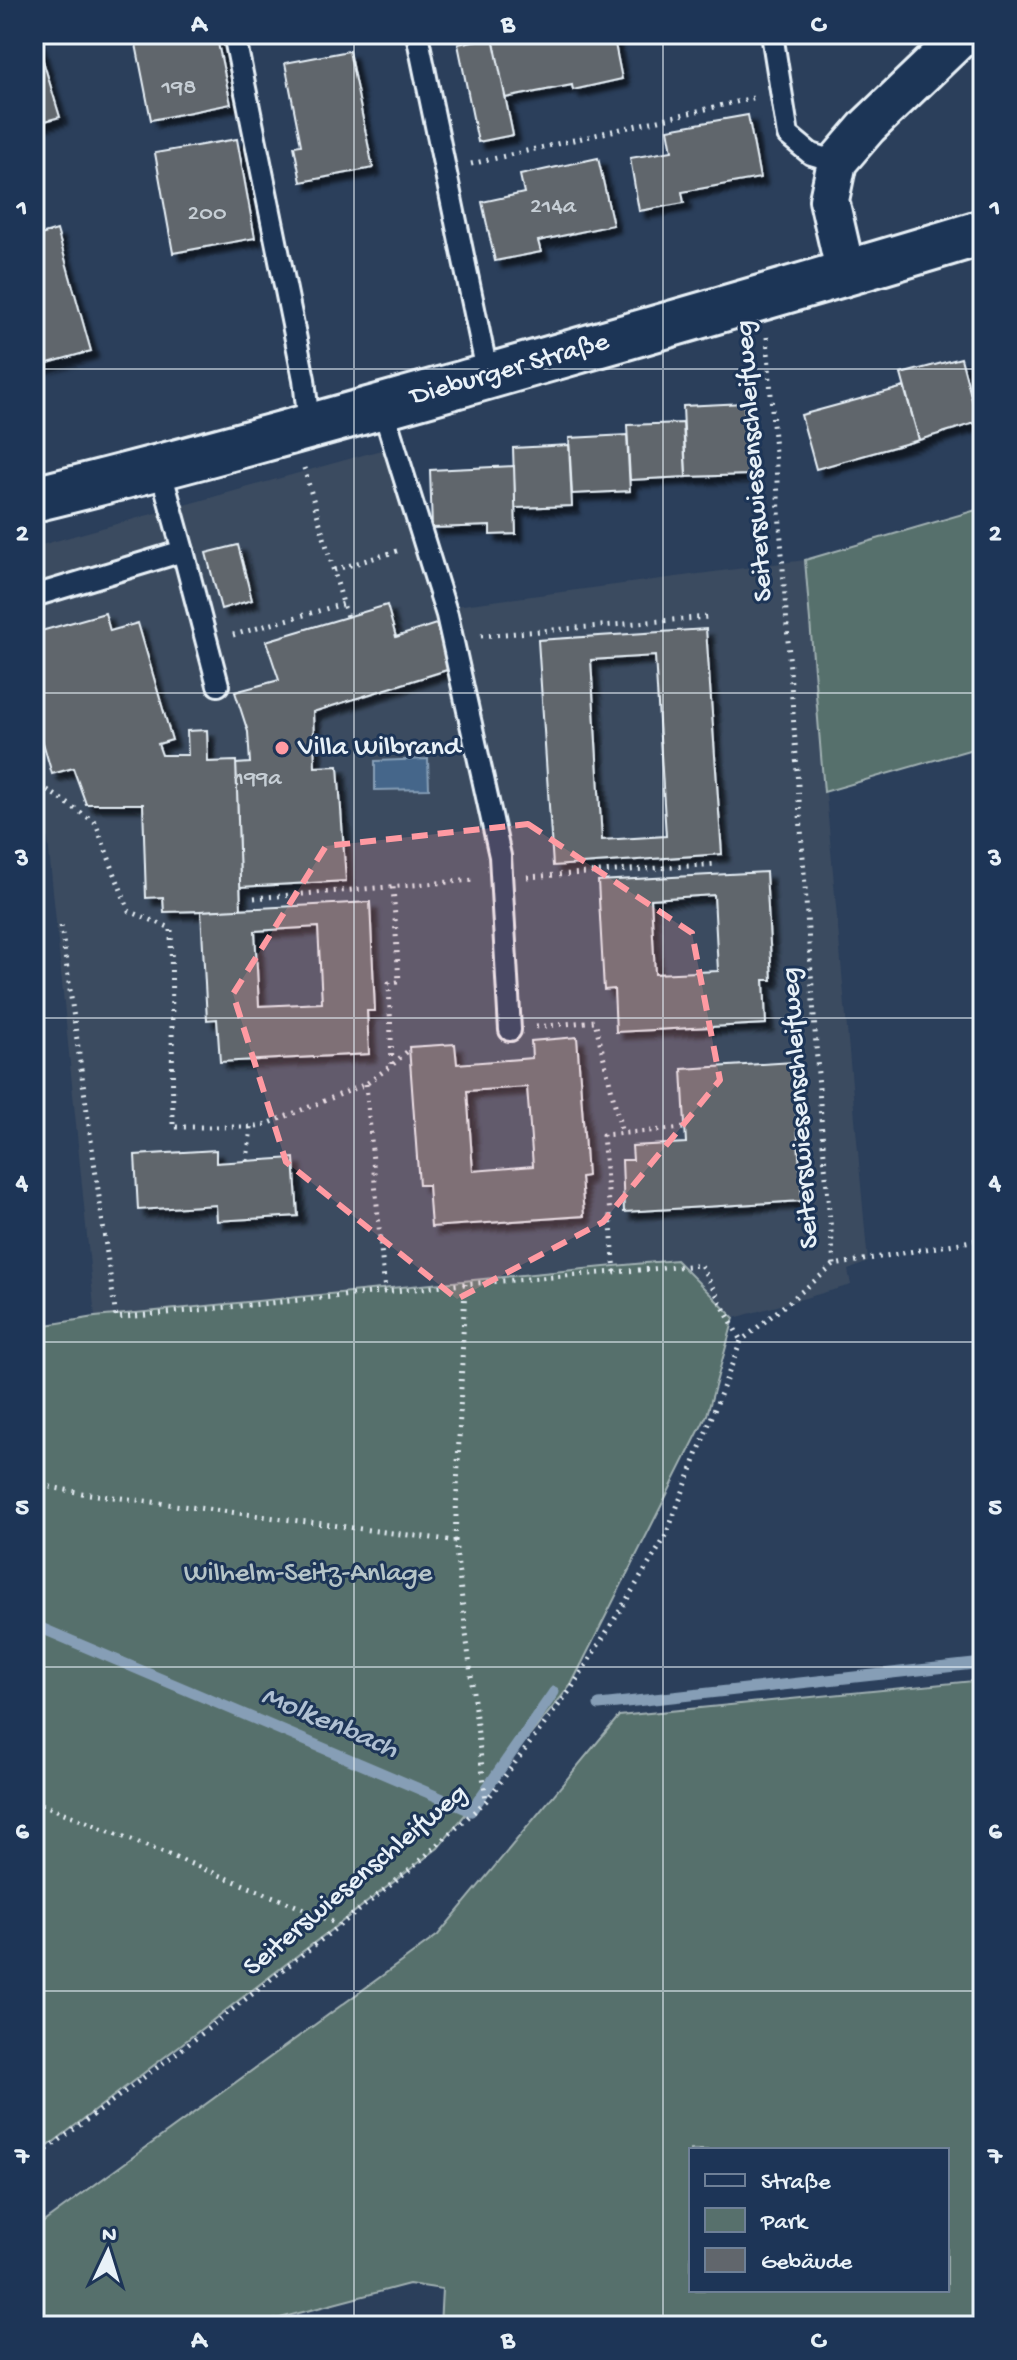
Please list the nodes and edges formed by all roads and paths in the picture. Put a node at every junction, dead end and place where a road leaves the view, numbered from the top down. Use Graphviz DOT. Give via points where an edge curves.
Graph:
graph roads {
  1 [pos="234,34"];
  2 [pos="417,34"];
  3 [pos="772,34"];
  4 [pos="964,34"];
  5 [pos="781,91"];
  6 [pos="837,162"];
  7 [pos="445,171"];
  8 [pos="983,232"];
  9 [pos="846,274"];
  10 [pos="764,298"];
  11 [pos="488,376"];
  12 [pos="382,406"];
  13 [pos="306,445"];
  14 [pos="160,468"];
  15 [pos="34,499"];
  16 [pos="425,543"];
  17 [pos="183,551"];
  18 [pos="334,570"];
  19 [pos="34,596"];
  20 [pos="343,604"];
  21 [pos="347,617"];
  22 [pos="708,617"];
  23 [pos="452,638"];
  24 [pos="207,642"];
  25 [pos="218,685"];
  26 [pos="34,781"];
  27 [pos="393,886"];
  28 [pos="61,926"];
  29 [pos="510,1030"];
  30 [pos="410,1049"];
  31 [pos="392,1065"];
  32 [pos="366,1084"];
  33 [pos="251,1127"];
  34 [pos="685,1128"];
  35 [pos="622,1134"];
  36 [pos="247,1161"];
  37 [pos="983,1239"];
  38 [pos="834,1265"];
  39 [pos="615,1272"];
  40 [pos="465,1284"];
  41 [pos="385,1292"];
  42 [pos="741,1341"];
  43 [pos="34,1484"];
  44 [pos="455,1541"];
  45 [pos="34,1801"];
  46 [pos="486,1801"];
  47 [pos="338,1925"];
  48 [pos="34,2159"];
  1 -- 13 [label="lane" via="304,379"];
  2 -- 7 [label="lane"];
  3 -- 5 [label="lane"];
  4 -- 6 [label="street"];
  5 -- 6 [label="lane" via="788,135 811,154"];
  5 -- 7 [label="path"];
  6 -- 9 [label="street" via="829,200"];
  7 -- 11 [label="lane"];
  8 -- 9 [label="main road, Dieburger Straße"];
  9 -- 10 [label="main road, Dieburger Straße"];
  10 -- 11 [label="main road, Dieburger Straße"];
  10 -- 38 [label="path, Seiterswiesenschleifweg"];
  11 -- 12 [label="main road, Dieburger Straße"];
  12 -- 13 [label="main road, Dieburger Straße"];
  12 -- 16 [label="lane"];
  13 -- 14 [label="main road, Dieburger Straße"];
  13 -- 18 [label="path"];
  14 -- 15 [label="main road, Dieburger Straße"];
  14 -- 17 [label="lane"];
  16 -- 18 [label="path"];
  16 -- 23 [label="lane"];
  17 -- 19 [label="lane"];
  17 -- 24 [label="lane"];
  18 -- 20 [label="path"];
  20 -- 21 [label="path"];
  20 -- 24 [label="path"];
  22 -- 23 [label="path"];
  23 -- 29 [label="lane" via="500,856"];
  24 -- 25 [label="lane"];
  26 -- 33 [label="path" via="95,822 129,911 171,928 173,1127"];
  27 -- 31 [label="path" via="399,982 389,983"];
  28 -- 41 [label="path" via="116,1318"];
  29 -- 35 [label="path" via="595,1021"];
  30 -- 31 [label="path"];
  31 -- 32 [label="path"];
  32 -- 33 [label="path"];
  32 -- 41 [label="path"];
  33 -- 36 [label="path"];
  34 -- 35 [label="path"];
  35 -- 39 [label="path" via="603,1135"];
  37 -- 38 [label="path"];
  38 -- 42 [label="path, Seiterswiesenschleifweg"];
  39 -- 40 [label="path"];
  39 -- 42 [label="path" via="701,1265"];
  40 -- 41 [label="path"];
  40 -- 44 [label="path"];
  42 -- 46 [label="path, Seiterswiesenschleifweg" via="665,1538 571,1689"];
  43 -- 44 [label="path"];
  44 -- 46 [label="path"];
  45 -- 47 [label="path"];
  46 -- 47 [label="path, Seiterswiesenschleifweg"];
  47 -- 48 [label="path, Seiterswiesenschleifweg"];
}
